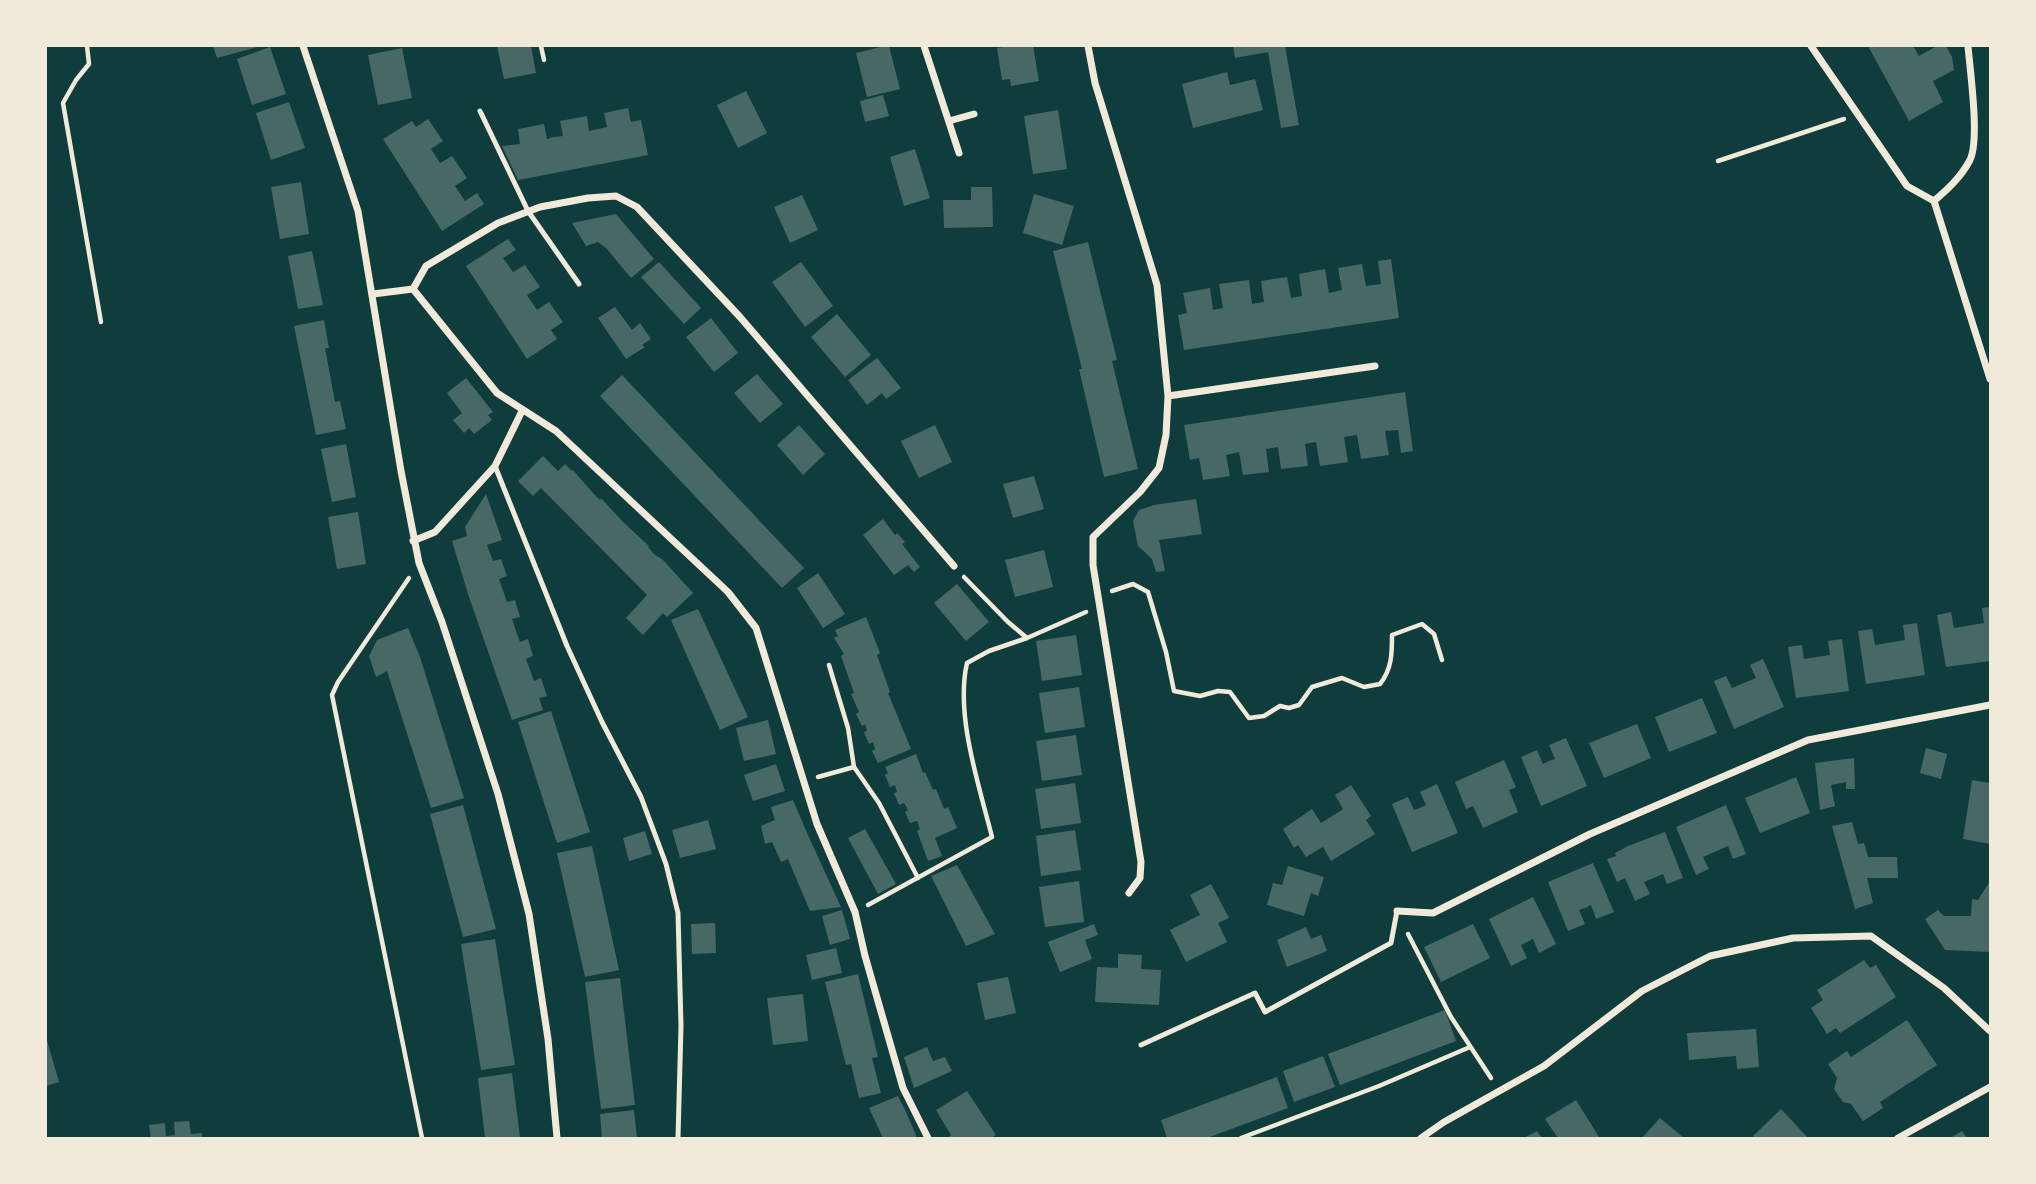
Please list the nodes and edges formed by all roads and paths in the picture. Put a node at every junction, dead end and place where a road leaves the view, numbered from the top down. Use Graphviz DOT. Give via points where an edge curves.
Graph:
graph roads {
  1 [pos="87,46"];
  2 [pos="303,46"];
  3 [pos="541,46"];
  4 [pos="924,46"];
  5 [pos="1088,46"];
  6 [pos="1811,46"];
  7 [pos="1968,46"];
  8 [pos="544,60"];
  9 [pos="480,111"];
  10 [pos="974,114"];
  11 [pos="1858,115"];
  12 [pos="949,121"];
  13 [pos="959,153"];
  14 [pos="1718,161"];
  15 [pos="1934,201"];
  16 [pos="528,211"];
  17 [pos="579,285"];
  18 [pos="412,289"];
  19 [pos="373,294"];
  20 [pos="101,322"];
  21 [pos="1375,366"];
  22 [pos="1990,379"];
  23 [pos="1168,396"];
  24 [pos="522,411"];
  25 [pos="495,466"];
  26 [pos="414,541"];
  27 [pos="419,563"];
  28 [pos="954,566"];
  29 [pos="1098,595"];
  30 [pos="1100,606"];
  31 [pos="1027,638"];
  32 [pos="1442,660"];
  33 [pos="830,665"];
  34 [pos="1990,705"];
  35 [pos="854,767"];
  36 [pos="804,781"];
  37 [pos="918,878"];
  38 [pos="1129,893"];
  39 [pos="1397,911"];
  40 [pos="855,912"];
  41 [pos="1990,1031"];
  42 [pos="1141,1045"];
  43 [pos="1470,1047"];
  44 [pos="1990,1087"];
  45 [pos="1499,1092"];
  46 [pos="422,1139"];
  47 [pos="557,1139"];
  48 [pos="678,1139"];
  49 [pos="928,1139"];
  50 [pos="1241,1139"];
  51 [pos="1421,1139"];
  52 [pos="1898,1139"];
  1 -- 20 [label="path" via="89,64 63,103"];
  2 -- 19 [label="street" via="358,211"];
  3 -- 8 [label="path"];
  4 -- 12 [label="street"];
  5 -- 23 [label="street" via="1095,83 1157,285"];
  6 -- 11 [label="street"];
  7 -- 15 [label="street" via="1974,118 1971,158 1956,182"];
  9 -- 16 [label="lane"];
  10 -- 12 [label="street"];
  11 -- 14 [label="path"];
  11 -- 15 [label="street" via="1907,186"];
  12 -- 13 [label="street"];
  15 -- 22 [label="street"];
  16 -- 17 [label="lane"];
  16 -- 18 [label="street" via="498,223 426,266"];
  16 -- 28 [label="street" via="615,196 637,207 740,317"];
  18 -- 19 [label="street"];
  18 -- 24 [label="street" via="497,393"];
  19 -- 26 [label="street"];
  21 -- 23 [label="street"];
  23 -- 29 [label="street" via="1159,468 1093,537"];
  24 -- 25 [label="street"];
  24 -- 36 [label="street" via="556,431 728,592 756,628"];
  25 -- 26 [label="street" via="435,533"];
  25 -- 48 [label="lane" via="567,646 641,797 666,864 678,913"];
  26 -- 27 [label="street"];
  27 -- 46 [label="path" via="332,695"];
  27 -- 47 [label="street" via="498,794 528,914 548,1039"];
  28 -- 31 [label="path"];
  29 -- 30 [label="street"];
  29 -- 32 [label="path" via="1133,584 1149,592 1174,691 1200,696 1230,692 1249,719 1280,706 1299,705 1312,687 1326,682 1342,678 1364,687 1380,684 1392,656 1392,635 1422,624 1434,634"];
  30 -- 31 [label="path"];
  30 -- 38 [label="street" via="1141,862 1140,878"];
  31 -- 37 [label="path" via="967,663 962,684 972,759 992,837"];
  33 -- 35 [label="path"];
  34 -- 39 [label="street" via="1808,740 1590,834 1433,913"];
  35 -- 36 [label="path"];
  35 -- 37 [label="path" via="879,803"];
  36 -- 40 [label="street"];
  37 -- 40 [label="path"];
  39 -- 42 [label="lane" via="1391,943 1265,1012 1255,993"];
  39 -- 43 [label="path"];
  40 -- 49 [label="street" via="903,1088"];
  41 -- 45 [label="street" via="1944,988 1871,936 1793,939 1710,956 1642,992 1545,1066"];
  43 -- 45 [label="path"];
  43 -- 50 [label="path"];
  44 -- 52 [label="street"];
  45 -- 51 [label="street"];
}
